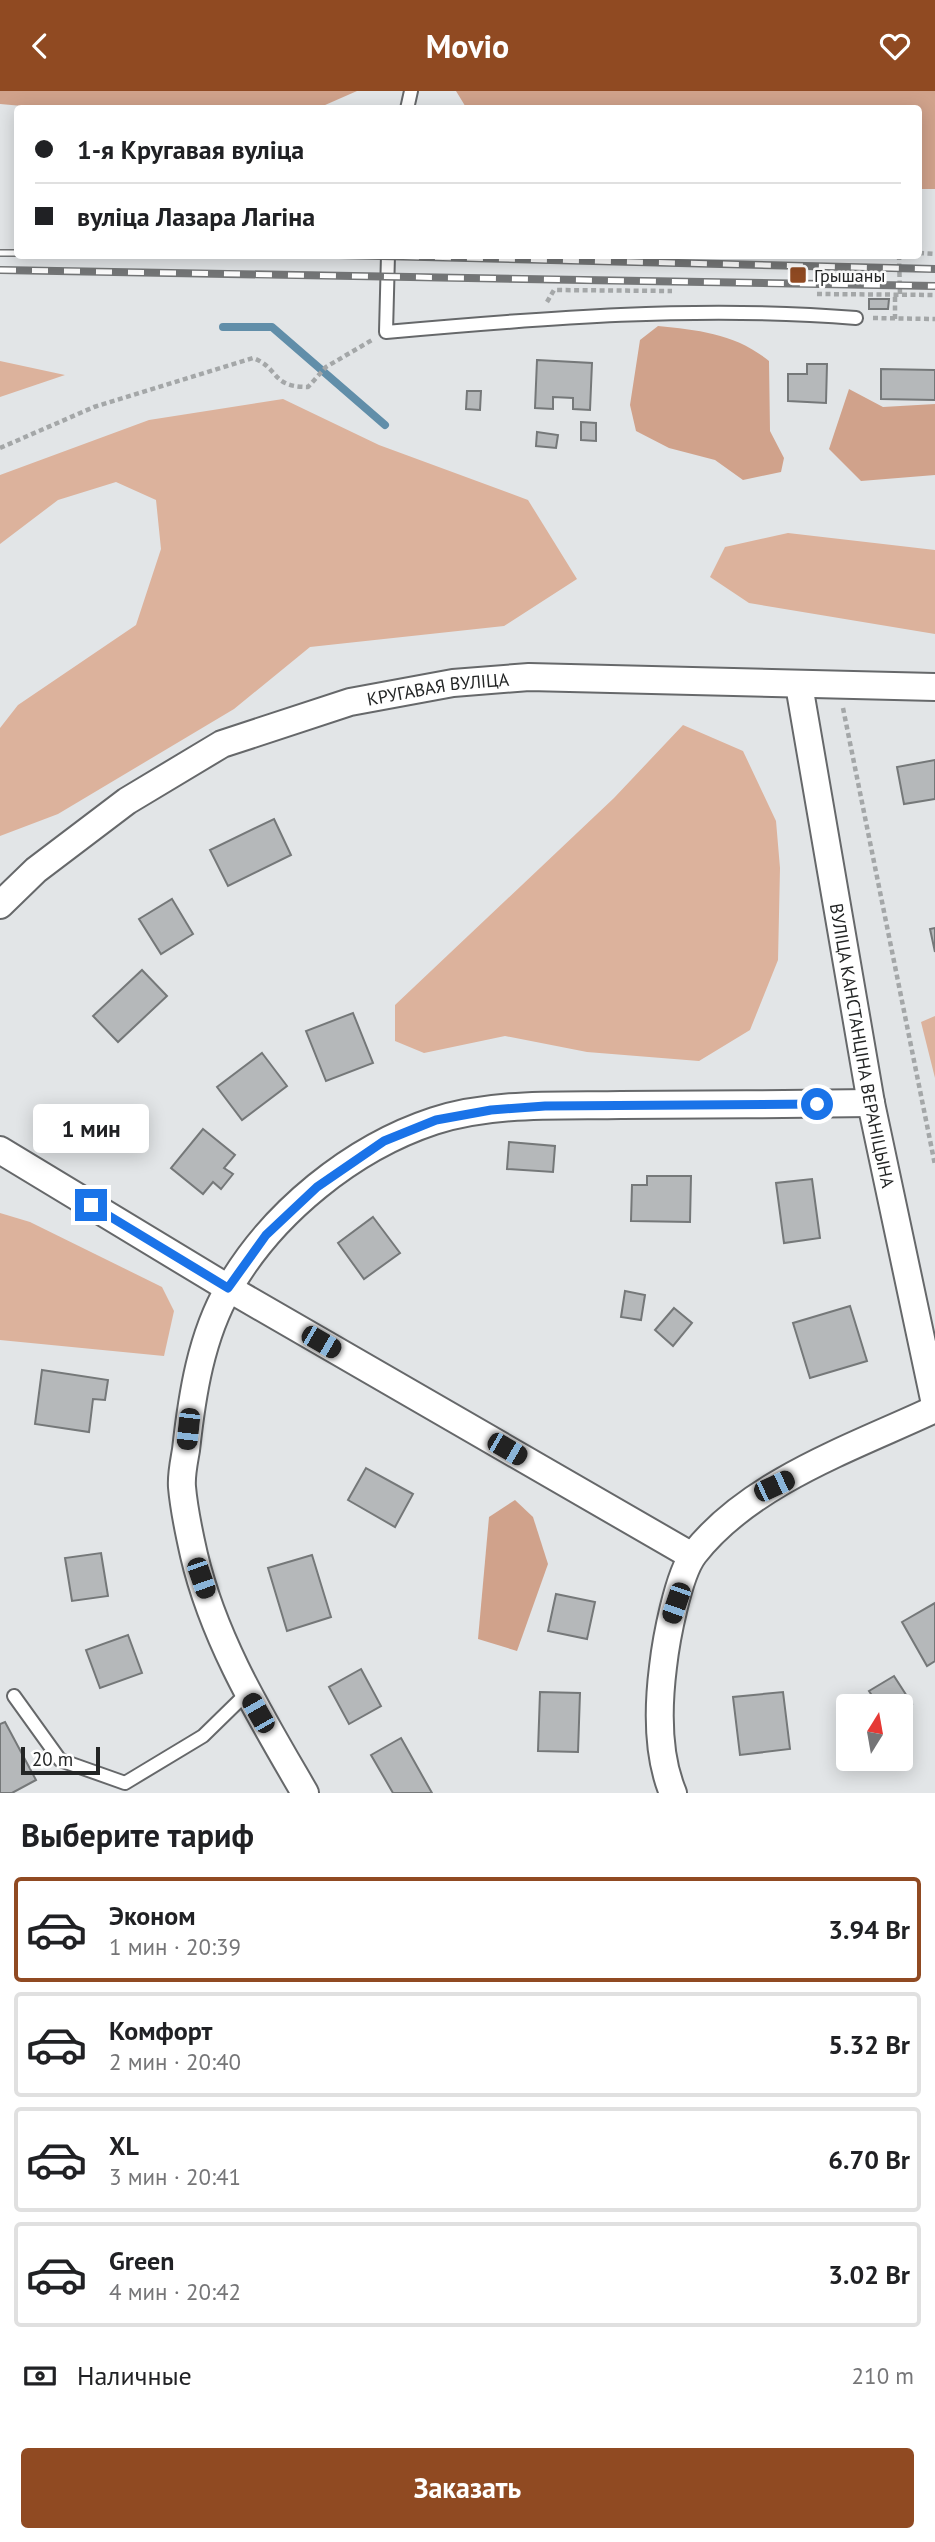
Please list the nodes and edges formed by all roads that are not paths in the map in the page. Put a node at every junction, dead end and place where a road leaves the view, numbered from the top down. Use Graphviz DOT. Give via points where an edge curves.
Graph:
graph roads {
  1 [pos="388,259"];
  2 [pos="856,318"];
  3 [pos="799,685"];
  4 [pos="935,688"];
  5 [pos="0,905"];
  6 [pos="871,1103"];
  7 [pos="0,1150"];
  8 [pos="228,1288"];
  9 [pos="935,1404"];
  10 [pos="935,1409"];
  11 [pos="692,1556"];
  12 [pos="247,1693"];
  13 [pos="15,1696"];
  14 [pos="305,1793"];
  15 [pos="673,1793"];
  1 -- 2 [label="lane" via="386,332 672,311"];
  3 -- 4 [label="street, КРУГАВАЯ ВУЛІЦА"];
  3 -- 5 [label="street, КРУГАВАЯ ВУЛІЦА" via="529,677 453,683 351,702 222,744 127,801 36,870"];
  3 -- 6 [label="street, ВУЛІЦА КАНСТАНЦІНА ВЕРАНІЦЫНА"];
  6 -- 8 [label="street" via="545,1106 436,1120 384,1141 317,1187 266,1235"];
  6 -- 9 [label="street, ВУЛІЦА КАНСТАНЦІНА ВЕРАНІЦЫНА"];
  7 -- 8 [label="street"];
  8 -- 11 [label="street"];
  8 -- 12 [label="street" via="194,1388 182,1485 194,1557"];
  10 -- 11 [label="street" via="774,1486 734,1513"];
  11 -- 15 [label="street" via="667,1627 660,1694 664,1772"];
  12 -- 13 [label="lane" via="203,1736 125,1783 60,1760"];
  12 -- 14 [label="street"];
}
